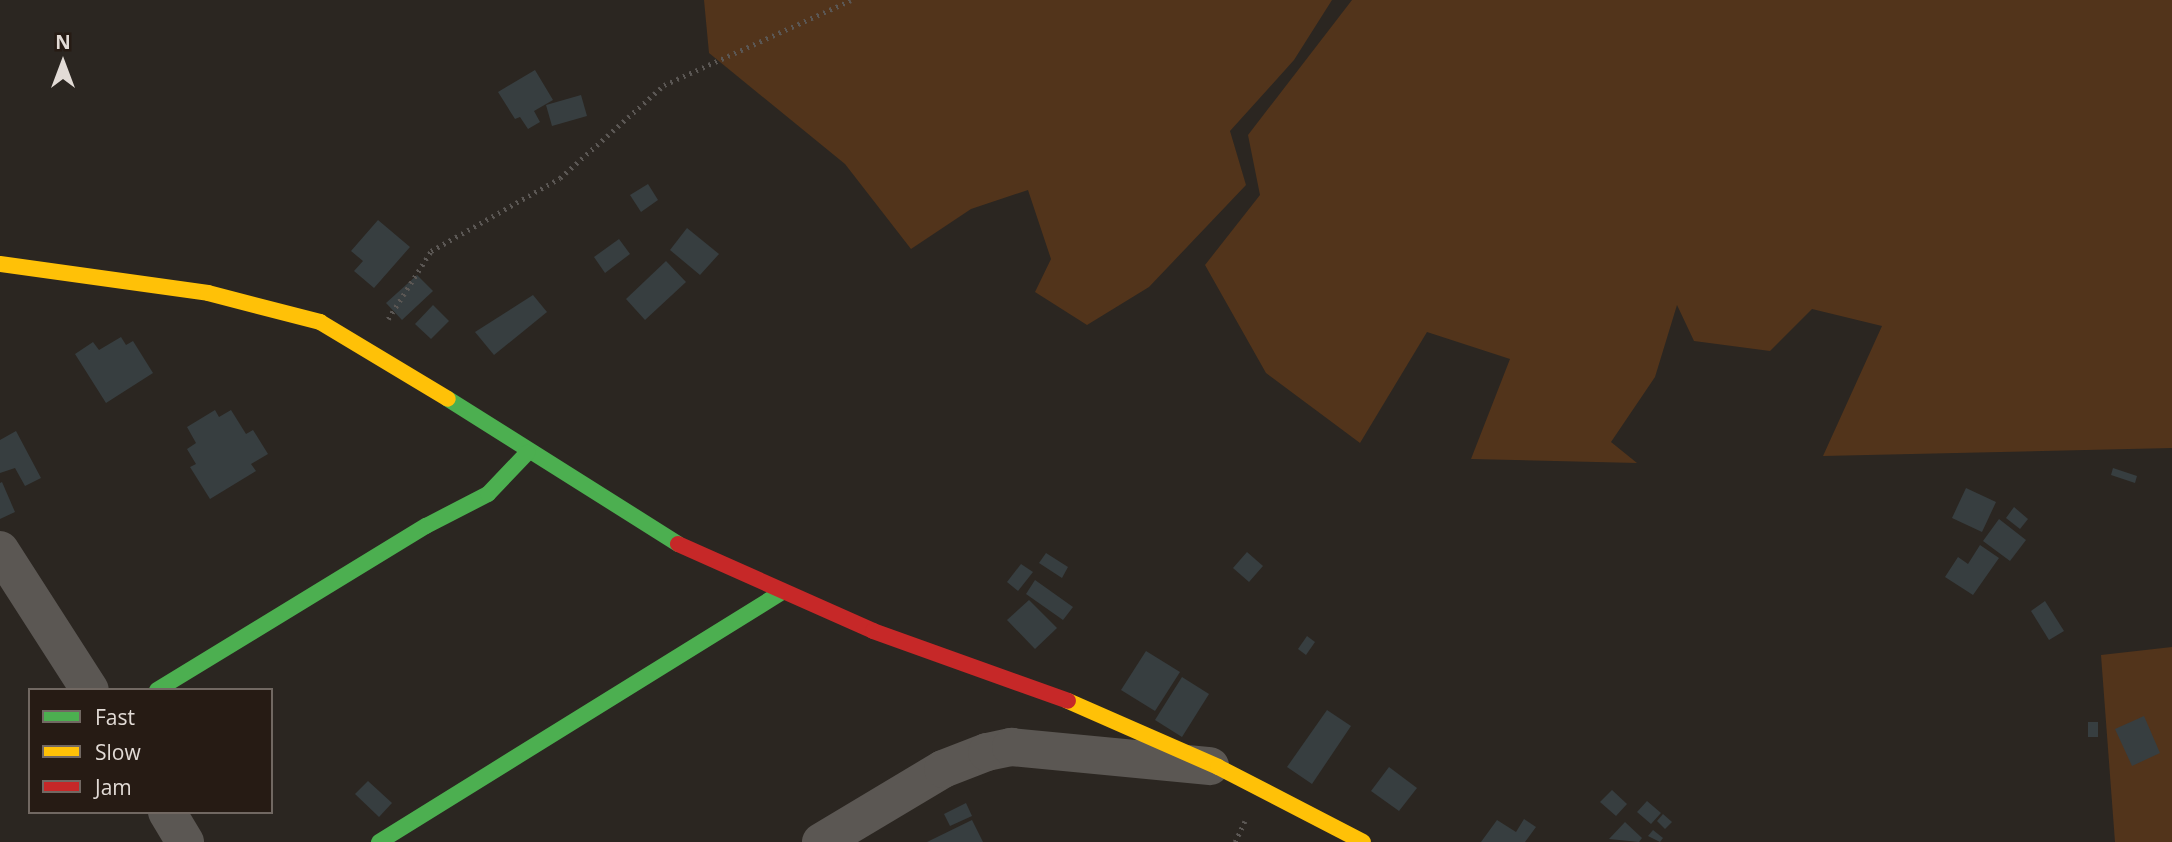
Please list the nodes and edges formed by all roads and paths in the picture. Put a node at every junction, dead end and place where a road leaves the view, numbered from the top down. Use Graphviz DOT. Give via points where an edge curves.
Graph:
graph roads {
  1 [pos="850,0"];
  2 [pos="0,264"];
  3 [pos="369,348"];
  4 [pos="527,453"];
  5 [pos="0,550"];
  6 [pos="780,593"];
  7 [pos="89,688"];
  8 [pos="160,688"];
  9 [pos="1219,767"];
  10 [pos="168,814"];
  11 [pos="185,842"];
  12 [pos="379,842"];
  13 [pos="821,842"];
  14 [pos="1363,842"];
  1 -- 3 [label="path" via="664,85 560,178 431,251"];
  2 -- 3 [label="street" via="208,293 282,309 320,322"];
  3 -- 4 [label="street"];
  4 -- 6 [label="street" via="665,538"];
  4 -- 8 [label="street" via="488,494 403,539"];
  5 -- 7 [label="street"];
  6 -- 9 [label="street" via="873,631 1046,691"];
  6 -- 12 [label="street"];
  9 -- 13 [label="street" via="999,749 943,769"];
  9 -- 14 [label="street"];
  10 -- 11 [label="street"];
}
